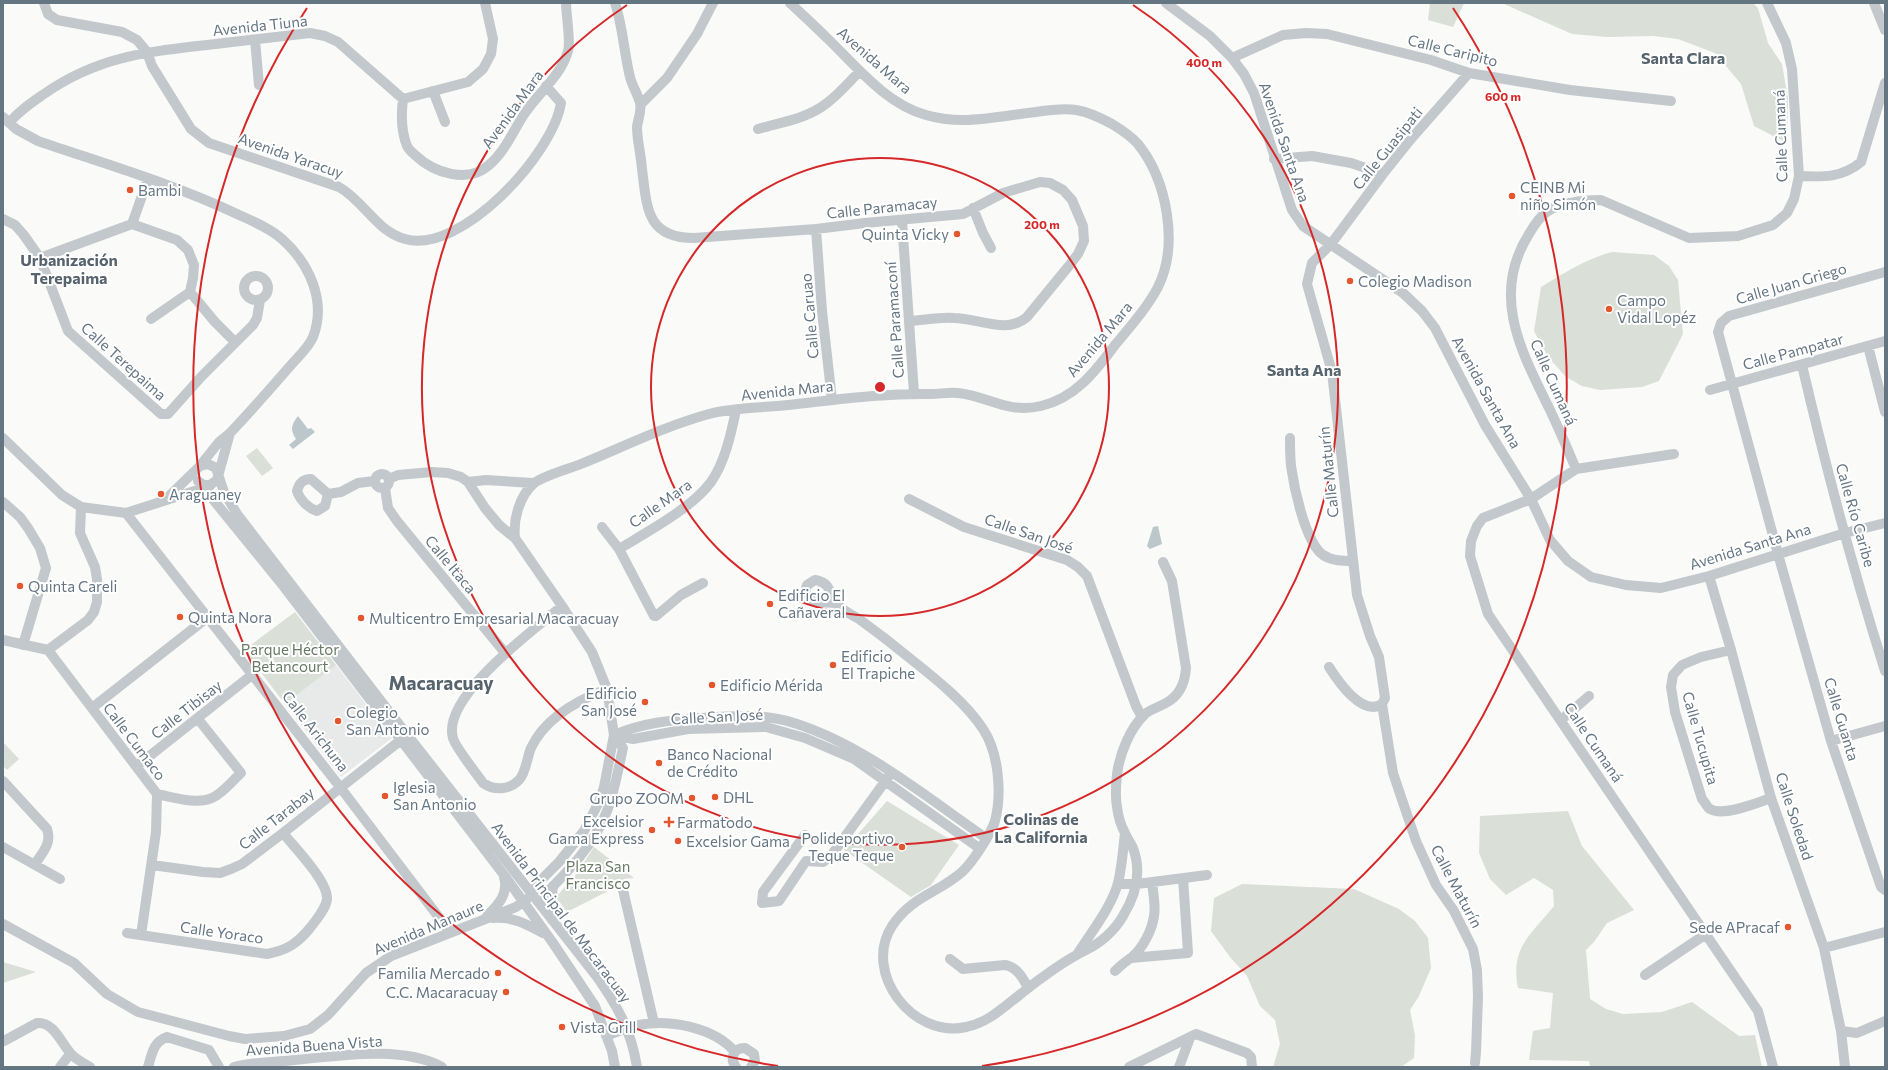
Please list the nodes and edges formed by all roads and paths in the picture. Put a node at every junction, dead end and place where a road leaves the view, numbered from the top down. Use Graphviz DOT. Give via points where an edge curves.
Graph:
graph roads {
  1 [pos="44,3"];
  2 [pos="485,3"];
  3 [pos="566,3"];
  4 [pos="615,3"];
  5 [pos="713,3"];
  6 [pos="790,3"];
  7 [pos="1166,3"];
  8 [pos="1767,3"];
  9 [pos="1874,3"];
  10 [pos="1885,30"];
  11 [pos="255,40"];
  12 [pos="147,52"];
  13 [pos="1232,58"];
  14 [pos="860,71"];
  15 [pos="1469,73"];
  16 [pos="1885,83"];
  17 [pos="259,85"];
  18 [pos="546,86"];
  19 [pos="433,91"];
  20 [pos="403,99"];
  21 [pos="1671,102"];
  22 [pos="641,104"];
  23 [pos="6,120"];
  24 [pos="445,122"];
  25 [pos="758,129"];
  26 [pos="1274,159"];
  27 [pos="1383,174"];
  28 [pos="1799,176"];
  29 [pos="148,179"];
  30 [pos="973,208"];
  31 [pos="3,219"];
  32 [pos="902,221"];
  33 [pos="132,224"];
  34 [pos="816,229"];
  35 [pos="1331,244"];
  36 [pos="991,248"];
  37 [pos="40,258"];
  38 [pos="1885,272"];
  39 [pos="190,292"];
  40 [pos="260,300"];
  41 [pos="151,319"];
  42 [pos="910,321"];
  43 [pos="1885,341"];
  44 [pos="235,342"];
  45 [pos="1868,346"];
  46 [pos="1802,366"];
  47 [pos="1732,383"];
  48 [pos="1710,390"];
  49 [pos="914,393"];
  50 [pos="832,400"];
  51 [pos="736,410"];
  52 [pos="1885,412"];
  53 [pos="230,433"];
  54 [pos="3,438"];
  55 [pos="1290,438"];
  56 [pos="1674,454"];
  57 [pos="200,466"];
  58 [pos="1576,469"];
  59 [pos="218,476"];
  60 [pos="468,482"];
  61 [pos="387,483"];
  62 [pos="533,484"];
  63 [pos="204,485"];
  64 [pos="328,494"];
  65 [pos="909,499"];
  66 [pos="1531,499"];
  67 [pos="165,500"];
  68 [pos="3,502"];
  69 [pos="219,506"];
  70 [pos="81,507"];
  71 [pos="126,512"];
  72 [pos="1885,523"];
  73 [pos="602,527"];
  74 [pos="1845,533"];
  75 [pos="515,538"];
  76 [pos="619,549"];
  77 [pos="1778,554"];
  78 [pos="1353,561"];
  79 [pos="1163,562"];
  80 [pos="1709,576"];
  81 [pos="703,583"];
  82 [pos="836,603"];
  83 [pos="562,606"];
  84 [pos="208,617"];
  85 [pos="3,640"];
  86 [pos="23,646"];
  87 [pos="48,650"];
  88 [pos="1731,650"];
  89 [pos="506,654"];
  90 [pos="1329,667"];
  91 [pos="1885,671"];
  92 [pos="253,674"];
  93 [pos="607,689"];
  94 [pos="1589,696"];
  95 [pos="1382,704"];
  96 [pos="92,708"];
  97 [pos="1142,717"];
  98 [pos="198,719"];
  99 [pos="687,719"];
  100 [pos="1561,720"];
  101 [pos="1885,726"];
  102 [pos="688,730"];
  103 [pos="614,735"];
  104 [pos="401,740"];
  105 [pos="1832,742"];
  106 [pos="137,766"];
  107 [pos="888,777"];
  108 [pos="3,781"];
  109 [pos="340,787"];
  110 [pos="157,794"];
  111 [pos="1771,798"];
  112 [pos="283,833"];
  113 [pos="1125,833"];
  114 [pos="805,834"];
  115 [pos="986,838"];
  116 [pos="3,847"];
  117 [pos="979,848"];
  118 [pos="35,864"];
  119 [pos="152,866"];
  120 [pos="504,875"];
  121 [pos="1207,875"];
  122 [pos="518,877"];
  123 [pos="1183,878"];
  124 [pos="60,879"];
  125 [pos="543,879"];
  126 [pos="1152,882"];
  127 [pos="1118,884"];
  128 [pos="1137,884"];
  129 [pos="554,886"];
  130 [pos="623,890"];
  131 [pos="1885,890"];
  132 [pos="532,895"];
  133 [pos="523,902"];
  134 [pos="484,919"];
  135 [pos="552,920"];
  136 [pos="3,924"];
  137 [pos="450,932"];
  138 [pos="1885,932"];
  139 [pos="127,933"];
  140 [pos="545,934"];
  141 [pos="1706,934"];
  142 [pos="142,935"];
  143 [pos="1824,948"];
  144 [pos="1077,954"];
  145 [pos="1131,958"];
  146 [pos="950,959"];
  147 [pos="1115,971"];
  148 [pos="1645,975"];
  149 [pos="1028,988"];
  150 [pos="1885,1021"];
  151 [pos="654,1023"];
  152 [pos="627,1028"];
  153 [pos="1841,1031"];
  154 [pos="606,1036"];
  155 [pos="1190,1038"];
  156 [pos="3,1040"];
  157 [pos="735,1052"];
  158 [pos="70,1054"];
  159 [pos="1474,1063"];
  160 [pos="60,1067"];
  161 [pos="90,1067"];
  162 [pos="148,1067"];
  163 [pos="219,1067"];
  164 [pos="234,1067"];
  165 [pos="442,1067"];
  166 [pos="615,1067"];
  167 [pos="637,1067"];
  168 [pos="736,1067"];
  169 [pos="751,1067"];
  170 [pos="1129,1067"];
  171 [pos="1179,1067"];
  172 [pos="1252,1067"];
  173 [pos="1774,1067"];
  174 [pos="1846,1067"];
  1 -- 12 [label="street, Avenida Yaracuy" via="48,14 57,20 122,32 137,40"];
  2 -- 19 [label="street" via="493,39 491,54 483,69 468,82"];
  3 -- 18 [label="street, Avenida Mara" via="569,50 560,70"];
  4 -- 22 [label="street" via="631,80"];
  5 -- 22 [label="street" via="697,34 667,78"];
  6 -- 14 [label="street, Avenida Mara"];
  7 -- 13 [label="street, Avenida Santa Ana" via="1210,36"];
  8 -- 28 [label="street, Calle Cumaná" via="1786,43 1792,69"];
  9 -- 10 [label="street"];
  11 -- 12 [label="street, Avenida Tiuna"];
  11 -- 17 [label="street"];
  11 -- 20 [label="street, Avenida Tiuna" via="310,33 325,36 338,42"];
  12 -- 18 [label="street, Avenida Yaracuy" via="152,66 190,128 209,143 339,187 351,194 390,233 421,241 450,233 464,225 520,177 548,137 559,114 561,103"];
  12 -- 23 [label="street, Avenida Tiuna" via="96,65 70,77"];
  13 -- 15 [label="street, Calle Caripito" via="1283,35 1327,34 1431,60"];
  13 -- 26 [label="street, Avenida Santa Ana" via="1254,93"];
  14 -- 25 [label="street" via="826,104 814,111"];
  14 -- 49 [label="street, Avenida Mara" via="900,104 924,114 952,120 980,120 1036,112 1074,110 1093,115 1125,131 1136,143 1155,172 1165,205 1168,243 1159,285 1099,366 1073,393 1042,406 1026,408 1009,407 958,393"];
  15 -- 21 [label="street, Calle Caripito" via="1570,90"];
  15 -- 27 [label="street, Calle Guasipati"];
  16 -- 28 [label="street" via="1861,162 1843,174"];
  18 -- 20 [label="street, Avenida Mara" via="525,112 490,165 475,174 456,175 437,171 421,161 408,148 402,128"];
  19 -- 20 [label="street"];
  19 -- 24 [label="street"];
  22 -- 34 [label="street, Calle Paramacay" via="637,128 647,204 652,220 665,233 675,237 694,238"];
  23 -- 29 [label="street" via="23,134 38,141"];
  26 -- 27 [label="street" via="1312,156 1351,163"];
  26 -- 35 [label="street, Avenida Santa Ana" via="1292,210 1303,226"];
  27 -- 35 [label="street, Calle Guasipati"];
  28 -- 58 [label="street, Calle Cumaná" via="1794,199 1787,213 1773,225 1738,236 1689,238 1601,200 1572,202 1547,211 1534,226 1522,245 1512,275 1511,305 1524,358"];
  29 -- 33 [label="street"];
  29 -- 53 [label="street" via="207,200 274,233 300,259 314,285 317,313 313,337"];
  30 -- 32 [label="street, Calle Paramacay" via="962,214"];
  30 -- 36 [label="street"];
  30 -- 42 [label="street, Calle Paramacay" via="1023,186 1040,182 1050,183 1063,190 1072,200 1083,226 1084,241 1068,267 1020,323 1008,326 954,318"];
  31 -- 37 [label="street, Calle Terepaima" via="15,225"];
  32 -- 34 [label="street, Calle Paramacay" via="865,222"];
  32 -- 42 [label="street, Calle Paramaconí"];
  33 -- 37 [label="street"];
  33 -- 39 [label="street" via="177,240 188,250 194,265"];
  34 -- 50 [label="street, Calle Caruao"];
  35 -- 66 [label="street, Avenida Santa Ana" via="1403,293 1422,311 1435,328 1486,425"];
  35 -- 78 [label="street, Calle Maturín" via="1312,263 1307,284 1332,372"];
  37 -- 44 [label="street, Calle Terepaima" via="68,331 161,414 168,414"];
  38 -- 47 [label="street, Calle Juan Griego" via="1729,316 1721,323 1718,332"];
  39 -- 41 [label="street"];
  39 -- 44 [label="street"];
  40 -- 44 [label="street, Calle Terepaima" via="253,325"];
  42 -- 49 [label="street, Calle Paramaconí"];
  43 -- 45 [label="street, Calle Pampatar"];
  45 -- 46 [label="street, Calle Pampatar"];
  45 -- 52 [label="street"];
  46 -- 47 [label="street, Calle Pampatar"];
  46 -- 74 [label="street, Calle Río Caribe"];
  47 -- 48 [label="street, Calle Pampatar"];
  47 -- 77 [label="street, Calle Juan Griego"];
  49 -- 50 [label="street, Avenida Mara"];
  50 -- 51 [label="street, Avenida Mara"];
  51 -- 62 [label="street, Avenida Mara" via="715,412 686,421"];
  51 -- 76 [label="street, Calle Mara" via="725,453 711,482 688,504"];
  53 -- 57 [label="street" via="219,442"];
  53 -- 59 [label="street"];
  54 -- 70 [label="street" via="62,495"];
  55 -- 78 [label="street" via="1291,466 1313,543 1322,555 1331,559"];
  56 -- 58 [label="street, Calle Cumaná"];
  57 -- 59 [label="street, Avenida Principal de Macaracuay" via="212,465 216,468"];
  57 -- 63 [label="street" via="196,475"];
  57 -- 67 [label="street"];
  58 -- 66 [label="street, Calle Cumaná"];
  59 -- 63 [label="street" via="217,480"];
  59 -- 122 [label="street, Avenida Principal de Macaracuay" via="237,514"];
  60 -- 61 [label="street" via="448,473 432,472 398,475"];
  60 -- 62 [label="street" via="486,480"];
  60 -- 75 [label="street" via="499,525"];
  61 -- 64 [label="street" via="377,486 374,481 358,483 341,492"];
  61 -- 89 [label="street, Calle Itaca" via="388,508 397,521"];
  62 -- 75 [label="street" via="519,504 514,529"];
  63 -- 67 [label="street"];
  63 -- 69 [label="street, Avenida Principal de Macaracuay"];
  65 -- 97 [label="street, Calle San José" via="964,527 1067,560 1078,566 1087,576"];
  66 -- 80 [label="street, Avenida Santa Ana" via="1550,540 1568,561 1591,577 1626,585 1661,588"];
  66 -- 100 [label="street, Calle Cumaná" via="1483,518 1476,526 1470,556 1488,614"];
  67 -- 69 [label="street" via="198,497"];
  67 -- 71 [label="street"];
  68 -- 86 [label="street" via="28,528 40,548 46,568"];
  69 -- 104 [label="street, Avenida Principal de Macaracuay"];
  70 -- 71 [label="street"];
  70 -- 87 [label="street" via="80,533 95,567 97,602 88,620"];
  71 -- 84 [label="street, Calle Arichuna"];
  72 -- 74 [label="street, Avenida Santa Ana"];
  73 -- 76 [label="street"];
  74 -- 77 [label="street, Avenida Santa Ana"];
  74 -- 91 [label="street, Calle Río Caribe"];
  75 -- 83 [label="street"];
  76 -- 81 [label="street" via="654,616 684,592"];
  77 -- 80 [label="street, Avenida Santa Ana"];
  77 -- 105 [label="street, Calle Guanta"];
  78 -- 95 [label="street, Calle Maturín" via="1357,595 1379,657 1385,698"];
  79 -- 97 [label="street" via="1172,580 1186,668 1185,678 1178,694 1172,700 1153,708"];
  80 -- 88 [label="street, Calle Soledad"];
  82 -- 115 [label="street" via="919,665 968,711 982,728 995,755 997,785 994,824"];
  83 -- 89 [label="street"];
  83 -- 93 [label="street" via="592,652"];
  84 -- 92 [label="street, Calle Arichuna"];
  84 -- 96 [label="street"];
  85 -- 86 [label="street"];
  86 -- 87 [label="street"];
  87 -- 96 [label="street, Calle Cumaco"];
  88 -- 111 [label="street, Calle Soledad"];
  88 -- 111 [label="street, Calle Tucupita" via="1701,657 1682,665 1673,675 1671,687 1675,712 1702,799 1708,808 1715,811 1738,809"];
  89 -- 93 [label="street" via="466,694 452,719 453,738 474,772 490,788 512,786 521,779 532,747 544,729 571,706"];
  90 -- 95 [label="street" via="1342,686 1363,705"];
  92 -- 98 [label="street, Calle Tibisay"];
  92 -- 109 [label="street, Calle Arichuna"];
  93 -- 103 [label="street"];
  94 -- 100 [label="street"];
  95 -- 159 [label="street, Calle Maturín" via="1393,773 1416,841 1436,885 1454,912 1473,949 1478,997"];
  96 -- 106 [label="street, Calle Cumaco"];
  97 -- 113 [label="street" via="1128,737 1118,771 1116,805"];
  98 -- 106 [label="street, Calle Tibisay"];
  98 -- 110 [label="street" via="241,773 207,800 188,800"];
  99 -- 102 [label="street"];
  99 -- 103 [label="street, Calle San José" via="650,724"];
  99 -- 107 [label="street, Calle San José" via="762,717 793,722 858,751"];
  100 -- 141 [label="street, Calle Cumaná"];
  101 -- 105 [label="street"];
  102 -- 103 [label="street, Calle San José" via="633,739"];
  102 -- 107 [label="street, Calle San José" via="766,727 805,738"];
  103 -- 125 [label="street" via="604,787 593,815 560,862"];
  103 -- 129 [label="street" via="622,748 616,783 607,812 589,844"];
  104 -- 109 [label="street, Calle Tarabay"];
  104 -- 120 [label="street, Avenida Principal de Macaracuay"];
  105 -- 131 [label="street, Calle Guanta" via="1881,888"];
  106 -- 110 [label="street, Calle Cumaco"];
  107 -- 114 [label="street" via="831,856 823,862 806,862 779,901 762,903 763,892"];
  107 -- 115 [label="street, Calle San José"];
  107 -- 117 [label="street, Calle San José"];
  108 -- 118 [label="street" via="47,829 50,837"];
  109 -- 112 [label="street, Calle Tarabay"];
  109 -- 137 [label="street, Calle Arichuna"];
  110 -- 119 [label="street, Calle Cumaco"];
  111 -- 143 [label="street, Calle Soledad"];
  112 -- 119 [label="street, Calle Tarabay" via="242,864 220,873"];
  112 -- 142 [label="street, Calle Yoraco" via="318,876 326,892 327,899 318,916 300,941 283,950 267,954"];
  113 -- 127 [label="street"];
  113 -- 128 [label="street" via="1133,847 1137,865"];
  115 -- 117 [label="street"];
  116 -- 118 [label="street"];
  117 -- 149 [label="street" via="963,871 910,905 890,928 885,943 885,974 892,990 905,1008 921,1020 942,1027 964,1028 987,1020"];
  118 -- 124 [label="street"];
  119 -- 142 [label="street, Calle Cumaco"];
  120 -- 133 [label="street, Avenida Principal de Macaracuay"];
  120 -- 134 [label="street" via="505,893"];
  121 -- 123 [label="street"];
  122 -- 125 [label="street"];
  122 -- 132 [label="street, Avenida Principal de Macaracuay"];
  123 -- 126 [label="street"];
  123 -- 145 [label="street" via="1188,953"];
  125 -- 132 [label="street" via="533,888"];
  126 -- 128 [label="street"];
  126 -- 145 [label="street" via="1155,916 1144,941"];
  127 -- 128 [label="street"];
  127 -- 144 [label="street" via="1108,906"];
  128 -- 144 [label="street" via="1131,902 1119,922 1097,945"];
  129 -- 132 [label="street" via="541,898"];
  129 -- 135 [label="street" via="550,909"];
  130 -- 151 [label="street"];
  132 -- 133 [label="street, Avenida Manaure"];
  132 -- 135 [label="street, Avenida Principal de Macaracuay"];
  133 -- 134 [label="street, Avenida Manaure"];
  133 -- 140 [label="street, Avenida Principal de Macaracuay"];
  134 -- 137 [label="street, Avenida Manaure"];
  134 -- 140 [label="street" via="509,918"];
  135 -- 152 [label="street, Avenida Principal de Macaracuay" via="609,994"];
  136 -- 137 [label="street, Avenida Manaure" via="74,963 107,994 138,1012 245,1039 284,1036 310,1029 328,1015 355,982 378,963"];
  138 -- 143 [label="street"];
  139 -- 142 [label="street, Calle Yoraco"];
  140 -- 154 [label="street, Avenida Principal de Macaracuay" via="590,998"];
  141 -- 148 [label="street"];
  141 -- 173 [label="street, Calle Cumaná" via="1758,1010"];
  143 -- 153 [label="street, Calle Soledad"];
  144 -- 149 [label="street"];
  145 -- 147 [label="street" via="1124,961"];
  146 -- 149 [label="street" via="963,969 1011,966 1016,969"];
  150 -- 153 [label="street" via="1856,1033"];
  151 -- 152 [label="street"];
  151 -- 157 [label="street" via="698,1030 723,1041"];
  152 -- 154 [label="street"];
  152 -- 167 [label="street, Avenida Principal de Macaracuay"];
  153 -- 174 [label="street, Calle Soledad"];
  154 -- 166 [label="street, Avenida Principal de Macaracuay"];
  155 -- 170 [label="street"];
  155 -- 171 [label="street"];
  155 -- 172 [label="street" via="1196,1034 1247,1052 1252,1057"];
  156 -- 158 [label="street" via="43,1022 66,1046"];
  157 -- 168 [label="street" via="733,1058"];
  157 -- 169 [label="street" via="742,1048 752,1051 755,1058"];
  158 -- 160 [label="street"];
  158 -- 161 [label="street"];
  162 -- 163 [label="street" via="154,1047 167,1037 209,1050"];
  164 -- 165 [label="street, Avenida Buena Vista" via="370,1053 399,1055"];
}
